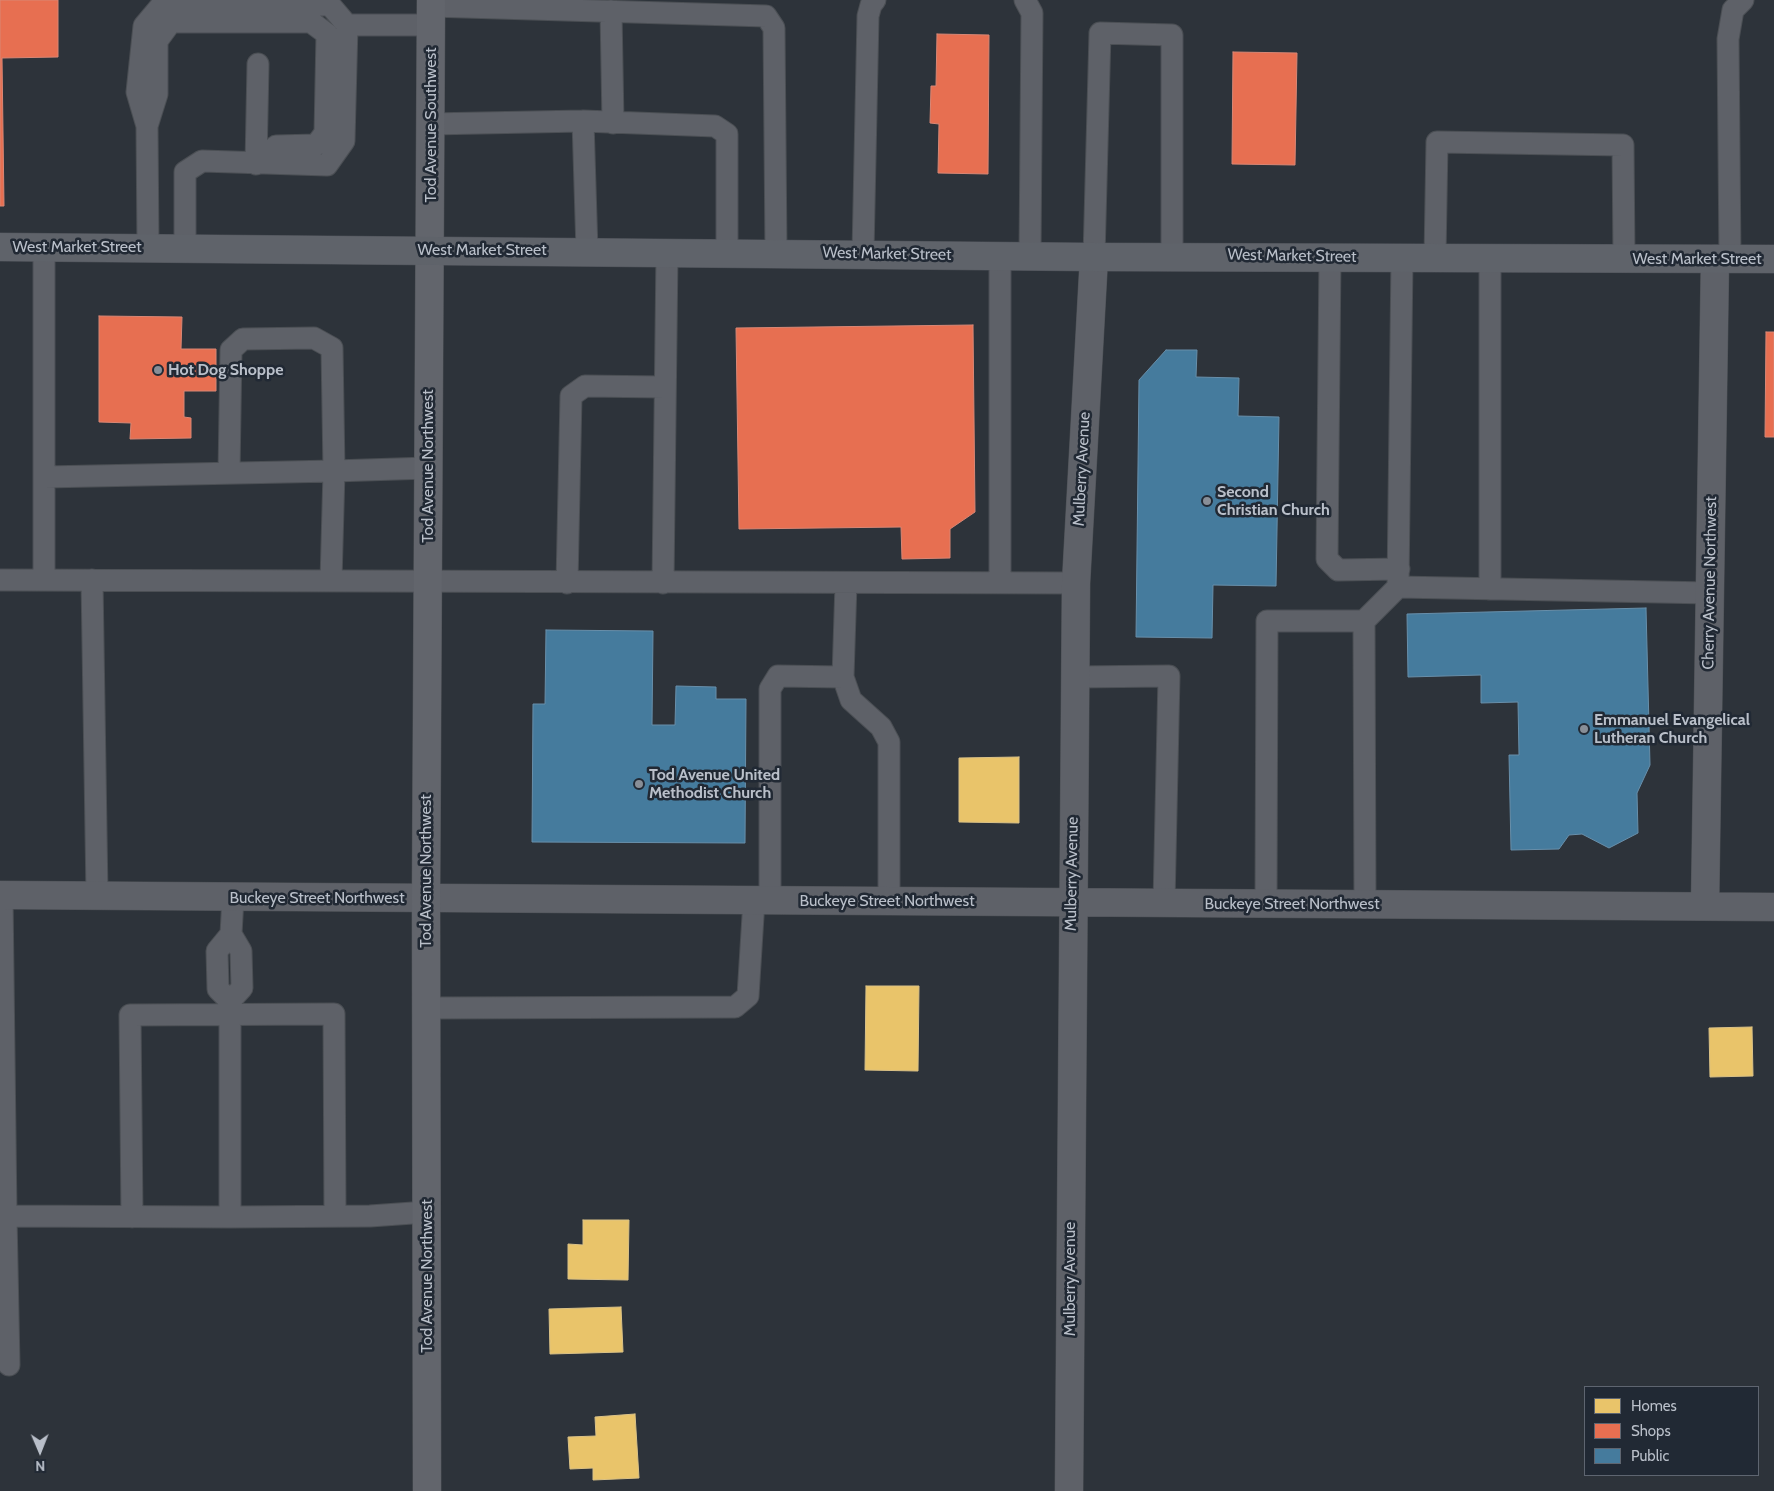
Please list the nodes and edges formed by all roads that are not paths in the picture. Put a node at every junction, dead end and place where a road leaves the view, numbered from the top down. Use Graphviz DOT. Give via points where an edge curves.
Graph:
graph roads {
  1 [pos="875,0"];
  2 [pos="1026,0"];
  3 [pos="1743,0"];
  4 [pos="431,10"];
  5 [pos="611,11"];
  6 [pos="347,26"];
  7 [pos="258,64"];
  8 [pos="583,122"];
  9 [pos="613,123"];
  10 [pos="430,124"];
  11 [pos="147,126"];
  12 [pos="256,164"];
  13 [pos="0,247"];
  14 [pos="44,247"];
  15 [pos="185,247"];
  16 [pos="148,248"];
  17 [pos="430,250"];
  18 [pos="587,251"];
  19 [pos="667,252"];
  20 [pos="727,252"];
  21 [pos="776,253"];
  22 [pos="864,254"];
  23 [pos="1000,255"];
  24 [pos="1030,255"];
  25 [pos="1172,255"];
  26 [pos="1094,257"];
  27 [pos="1330,257"];
  28 [pos="1402,257"];
  29 [pos="1435,257"];
  30 [pos="1490,258"];
  31 [pos="1624,258"];
  32 [pos="1722,259"];
  33 [pos="1774,259"];
  34 [pos="666,387"];
  35 [pos="428,468"];
  36 [pos="334,471"];
  37 [pos="229,473"];
  38 [pos="45,477"];
  39 [pos="1398,578"];
  40 [pos="0,580"];
  41 [pos="44,580"];
  42 [pos="92,580"];
  43 [pos="331,581"];
  44 [pos="428,583"];
  45 [pos="567,583"];
  46 [pos="663,583"];
  47 [pos="846,583"];
  48 [pos="1076,583"];
  49 [pos="1000,584"];
  50 [pos="1490,589"];
  51 [pos="1710,593"];
  52 [pos="1364,621"];
  53 [pos="843,677"];
  54 [pos="1074,678"];
  55 [pos="1,895"];
  56 [pos="97,895"];
  57 [pos="233,898"];
  58 [pos="426,898"];
  59 [pos="762,900"];
  60 [pos="889,901"];
  61 [pos="1072,902"];
  62 [pos="1164,903"];
  63 [pos="1266,903"];
  64 [pos="1365,904"];
  65 [pos="1705,906"];
  66 [pos="1774,907"];
  67 [pos="230,1008"];
  68 [pos="426,1008"];
  69 [pos="427,1212"];
  70 [pos="6,1216"];
  71 [pos="335,1216"];
  72 [pos="132,1217"];
  73 [pos="230,1217"];
  74 [pos="9,1365"];
  75 [pos="428,1491"];
  76 [pos="1069,1491"];
  1 -- 22 [label="lane" via="870,5 868,16"];
  2 -- 24 [label="lane" via="1032,13"];
  3 -- 32 [label="lane" via="1734,10 1728,39"];
  4 -- 5 [label="lane"];
  4 -- 6 [label="lane"];
  4 -- 10 [label="main road, Tod Avenue Southwest"];
  5 -- 9 [label="lane"];
  5 -- 21 [label="lane" via="766,16 774,28"];
  6 -- 11 [label="lane" via="330,5 165,2 144,26 137,92"];
  6 -- 12 [label="lane" via="344,141 327,165"];
  7 -- 12 [label="lane"];
  8 -- 9 [label="lane"];
  8 -- 10 [label="lane"];
  8 -- 18 [label="lane"];
  9 -- 20 [label="lane" via="715,126 727,134"];
  10 -- 17 [label="main road, Tod Avenue Southwest"];
  11 -- 12 [label="lane" via="157,94 157,41 170,22 311,22 327,34 325,133 316,145 276,146"];
  11 -- 16 [label="lane"];
  12 -- 15 [label="lane" via="202,161 185,172"];
  13 -- 14 [label="main road, West Market Street"];
  14 -- 16 [label="main road, West Market Street"];
  14 -- 38 [label="lane"];
  15 -- 16 [label="main road, West Market Street"];
  15 -- 17 [label="main road, West Market Street"];
  17 -- 18 [label="main road, West Market Street"];
  17 -- 35 [label="main road, Tod Avenue Northwest"];
  18 -- 19 [label="main road, West Market Street"];
  19 -- 20 [label="main road, West Market Street"];
  19 -- 34 [label="lane"];
  20 -- 21 [label="main road, West Market Street"];
  21 -- 22 [label="main road, West Market Street"];
  22 -- 23 [label="main road, West Market Street"];
  23 -- 24 [label="main road, West Market Street"];
  23 -- 49 [label="lane"];
  24 -- 26 [label="main road, West Market Street"];
  25 -- 26 [label="main road, West Market Street"];
  25 -- 26 [label="lane" via="1172,35 1100,33"];
  25 -- 27 [label="main road, West Market Street"];
  26 -- 48 [label="street, Mulberry Avenue"];
  27 -- 28 [label="main road, West Market Street"];
  27 -- 39 [label="lane" via="1327,559 1338,570"];
  28 -- 29 [label="main road, West Market Street"];
  28 -- 39 [label="lane"];
  29 -- 30 [label="main road, West Market Street"];
  29 -- 31 [label="lane" via="1437,142 1623,145"];
  30 -- 31 [label="main road, West Market Street"];
  30 -- 50 [label="lane"];
  31 -- 32 [label="main road, West Market Street"];
  32 -- 33 [label="main road, West Market Street"];
  32 -- 51 [label="street, Cherry Avenue Northwest"];
  34 -- 45 [label="lane" via="585,386 571,396"];
  34 -- 46 [label="lane"];
  35 -- 36 [label="lane"];
  35 -- 44 [label="main road, Tod Avenue Northwest"];
  36 -- 37 [label="lane"];
  36 -- 37 [label="lane" via="332,348 314,338 243,338 231,350"];
  36 -- 43 [label="lane"];
  37 -- 38 [label="lane"];
  38 -- 41 [label="lane"];
  39 -- 50 [label="lane"];
  39 -- 52 [label="lane"];
  40 -- 41 [label="lane"];
  41 -- 42 [label="lane"];
  42 -- 43 [label="lane"];
  42 -- 56 [label="lane"];
  43 -- 44 [label="lane"];
  44 -- 45 [label="lane"];
  44 -- 58 [label="main road, Tod Avenue Northwest"];
  45 -- 46 [label="lane"];
  46 -- 47 [label="lane"];
  47 -- 49 [label="lane"];
  47 -- 53 [label="lane"];
  48 -- 49 [label="lane"];
  48 -- 54 [label="street, Mulberry Avenue"];
  50 -- 51 [label="lane"];
  51 -- 65 [label="street, Cherry Avenue Northwest"];
  52 -- 63 [label="lane" via="1267,621"];
  52 -- 64 [label="lane"];
  53 -- 59 [label="lane" via="778,676 770,689"];
  53 -- 60 [label="lane" via="851,700 881,727 889,742"];
  54 -- 61 [label="street, Mulberry Avenue"];
  54 -- 62 [label="lane" via="1169,676"];
  55 -- 56 [label="street, Buckeye Street Northwest"];
  55 -- 70 [label="lane"];
  56 -- 57 [label="street, Buckeye Street Northwest"];
  57 -- 58 [label="street, Buckeye Street Northwest"];
  57 -- 67 [label="lane" via="231,934 217,951 218,989"];
  58 -- 59 [label="street, Buckeye Street Northwest"];
  58 -- 68 [label="main road, Tod Avenue Northwest"];
  59 -- 60 [label="street, Buckeye Street Northwest"];
  59 -- 68 [label="lane" via="748,996 735,1007"];
  60 -- 61 [label="street, Buckeye Street Northwest"];
  61 -- 62 [label="street, Buckeye Street Northwest"];
  61 -- 76 [label="street, Mulberry Avenue"];
  62 -- 63 [label="street, Buckeye Street Northwest"];
  63 -- 64 [label="street, Buckeye Street Northwest"];
  64 -- 65 [label="street, Buckeye Street Northwest"];
  65 -- 66 [label="street, Buckeye Street Northwest"];
  67 -- 71 [label="lane" via="334,1014"];
  67 -- 72 [label="lane" via="130,1016"];
  67 -- 73 [label="lane"];
  68 -- 69 [label="main road, Tod Avenue Northwest"];
  69 -- 71 [label="lane"];
  69 -- 75 [label="main road, Tod Avenue Northwest"];
  70 -- 72 [label="lane"];
  70 -- 74 [label="lane"];
  71 -- 73 [label="lane"];
  72 -- 73 [label="lane"];
}
